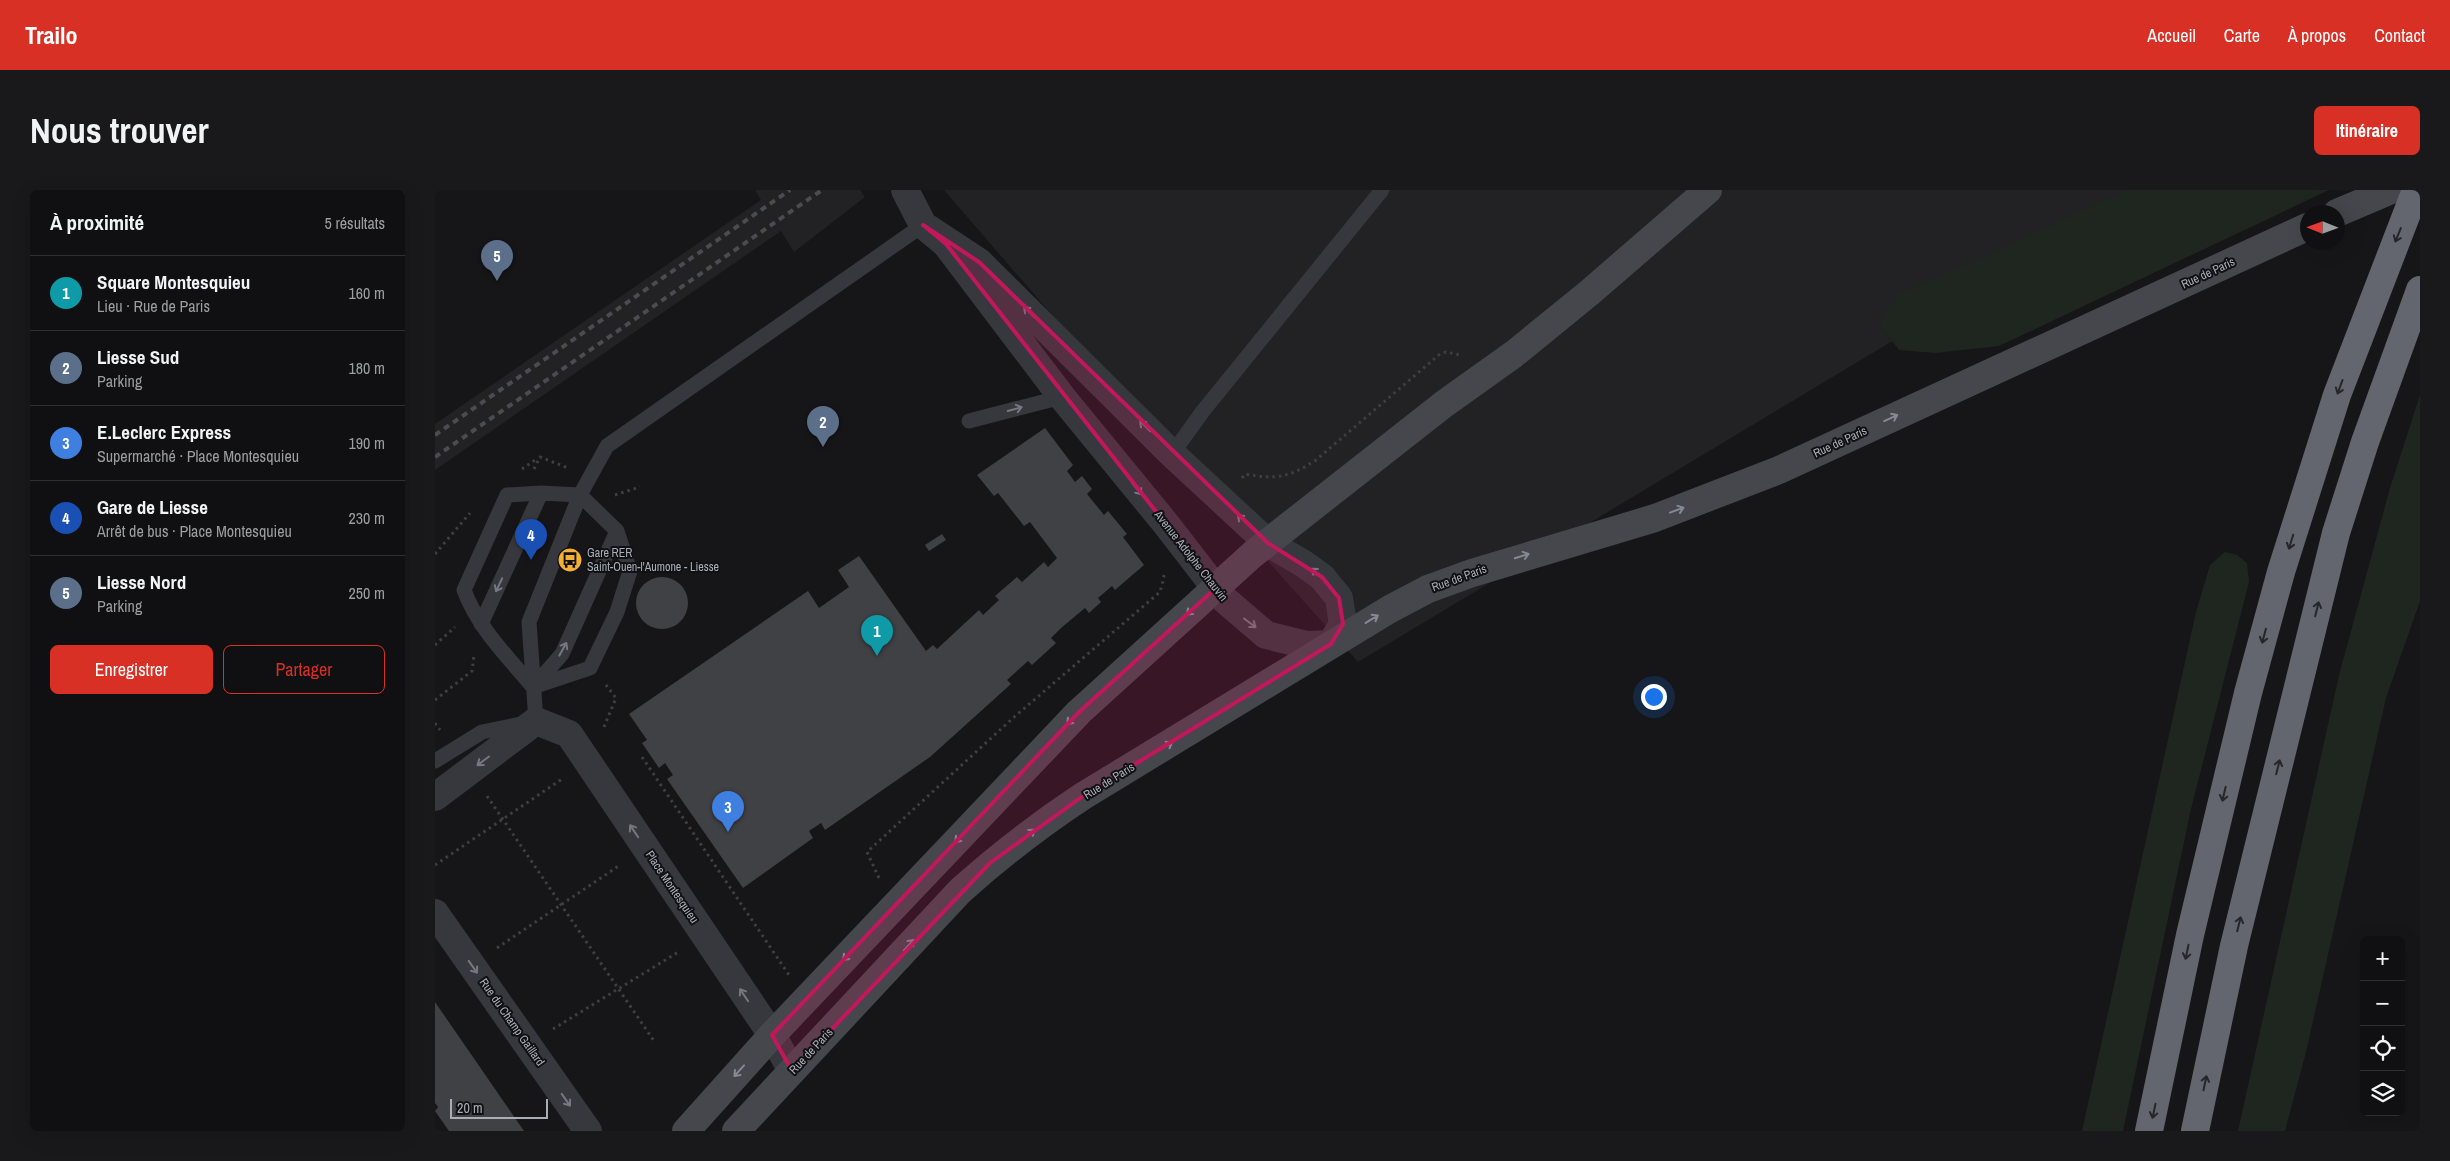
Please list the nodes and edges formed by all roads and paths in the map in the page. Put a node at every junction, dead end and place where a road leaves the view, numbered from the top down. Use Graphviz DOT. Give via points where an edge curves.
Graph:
graph roads {
  1 [pos="905,190"];
  2 [pos="1382,190"];
  3 [pos="1708,190"];
  4 [pos="2391,190"];
  5 [pos="2416,190"];
  6 [pos="2345,210"];
  7 [pos="923,225"];
  8 [pos="2300,230"];
  9 [pos="2420,290"];
  10 [pos="1468,356"];
  11 [pos="1062,397"];
  12 [pos="969,421"];
  13 [pos="1172,454"];
  14 [pos="640,487"];
  15 [pos="541,493"];
  16 [pos="580,495"];
  17 [pos="615,495"];
  18 [pos="1217,496"];
  19 [pos="617,531"];
  20 [pos="1268,543"];
  21 [pos="1161,567"];
  22 [pos="1216,588"];
  23 [pos="481,624"];
  24 [pos="1331,644"];
  25 [pos="476,646"];
  26 [pos="533,687"];
  27 [pos="435,700"];
  28 [pos="536,721"];
  29 [pos="642,757"];
  30 [pos="435,761"];
  31 [pos="587,762"];
  32 [pos="655,776"];
  33 [pos="649,780"];
  34 [pos="484,791"];
  35 [pos="435,797"];
  36 [pos="503,819"];
  37 [pos="646,848"];
  38 [pos="435,865"];
  39 [pos="881,882"];
  40 [pos="561,904"];
  41 [pos="435,913"];
  42 [pos="445,946"];
  43 [pos="683,948"];
  44 [pos="490,952"];
  45 [pos="797,970"];
  46 [pos="790,977"];
  47 [pos="784,983"];
  48 [pos="619,989"];
  49 [pos="551,1031"];
  50 [pos="772,1035"];
  51 [pos="654,1041"];
  52 [pos="792,1070"];
  53 [pos="588,1131"];
  54 [pos="686,1131"];
  55 [pos="736,1131"];
  56 [pos="2149,1131"];
  57 [pos="2195,1131"];
  1 -- 7 [label="street, Avenue Adolphe Chauvin"];
  2 -- 13 [label="lane"];
  3 -- 20 [label="main road" via="1514,354 1444,404"];
  4 -- 6 [label="main road"];
  5 -- 56 [label="highway, one-way" via="2337,395 2281,572 2248,693 2193,925"];
  7 -- 11 [label="street, Avenue Adolphe Chauvin" via="946,244"];
  13 -- 7 [label="street, Avenue Adolphe Chauvin, one-way" via="979,262"];
  7 -- 16 [label="lane" via="607,446"];
  24 -- 8 [label="main road, Rue de Paris, one-way" via="1428,589 1529,554 1655,518 1779,470"];
  57 -- 9 [label="highway, one-way" via="2234,946 2336,533"];
  10 -- 18 [label="path" via="1440,354 1317,460 1298,472 1275,478 1245,474 1239,482"];
  12 -- 11 [label="lane, one-way"];
  11 -- 22 [label="street, Avenue Adolphe Chauvin, one-way"];
  13 -- 18 [label="street, Avenue Adolphe Chauvin"];
  14 -- 17 [label="path"];
  15 -- 16 [label="lane"];
  15 -- 23 [label="lane, one-way"];
  15 -- 23 [label="lane" via="507,495 482,547 464,590"];
  16 -- 19 [label="lane"];
  16 -- 26 [label="lane" via="529,622"];
  20 -- 18 [label="street, Avenue Adolphe Chauvin, one-way"];
  26 -- 19 [label="lane, one-way" via="562,654"];
  19 -- 26 [label="lane" via="630,571 617,612 590,668"];
  20 -- 22 [label="main road"];
  24 -- 20 [label="street, Avenue Adolphe Chauvin, one-way" via="1343,624 1339,598 1322,577"];
  21 -- 39 [label="path" via="1164,576 1160,592 1013,718 867,852"];
  22 -- 24 [label="street, Avenue Adolphe Chauvin, one-way" via="1243,617 1266,635 1307,645"];
  22 -- 50 [label="main road, one-way" via="1079,712"];
  23 -- 26 [label="lane"];
  52 -- 24 [label="main road, Rue de Paris, one-way" via="990,863 1075,802"];
  25 -- 27 [label="path" via="473,671"];
  26 -- 28 [label="lane"];
  28 -- 30 [label="lane" via="482,732"];
  28 -- 31 [label="street, Place Montesquieu" via="569,734"];
  28 -- 35 [label="street, one-way"];
  29 -- 32 [label="path"];
  31 -- 36 [label="path"];
  37 -- 31 [label="street, Place Montesquieu, one-way"];
  32 -- 33 [label="path"];
  32 -- 46 [label="path"];
  34 -- 36 [label="path"];
  36 -- 38 [label="path"];
  36 -- 40 [label="path"];
  37 -- 40 [label="path"];
  50 -- 37 [label="street, Place Montesquieu, one-way"];
  40 -- 44 [label="path"];
  40 -- 48 [label="path"];
  41 -- 42 [label="street, Rue du Champ Gaillard"];
  42 -- 53 [label="street, Rue du Champ Gaillard, one-way"];
  43 -- 48 [label="path"];
  45 -- 46 [label="path"];
  46 -- 47 [label="path"];
  48 -- 49 [label="path"];
  48 -- 51 [label="path"];
  50 -- 52 [label="street, Place Montesquieu"];
  50 -- 54 [label="main road, one-way"];
  52 -- 55 [label="main road, Rue de Paris"];
}
